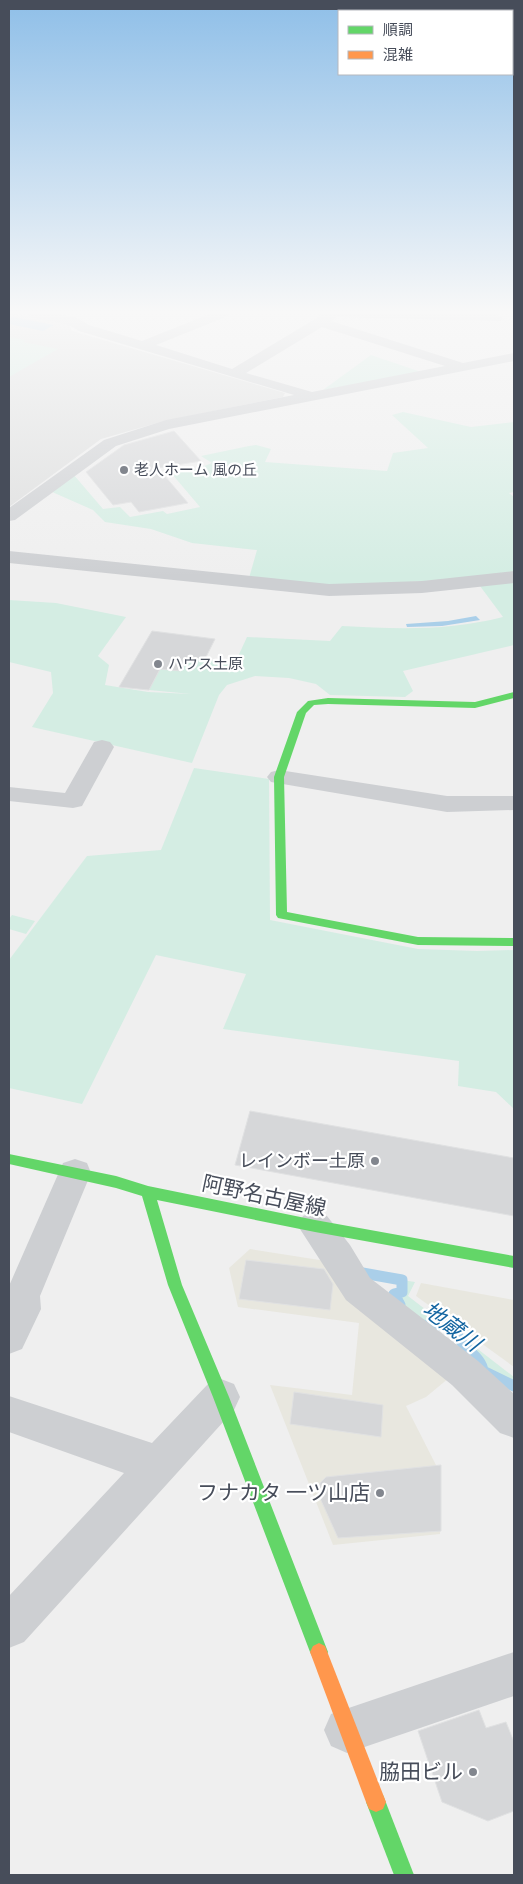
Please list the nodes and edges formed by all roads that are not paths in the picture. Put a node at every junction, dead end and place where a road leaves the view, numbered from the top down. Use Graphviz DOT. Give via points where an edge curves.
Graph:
graph roads {
  1 [pos="283,401"];
  2 [pos="9,516"];
  3 [pos="9,557"];
  4 [pos="514,577"];
  5 [pos="514,695"];
  6 [pos="102,747"];
  7 [pos="279,777"];
  8 [pos="9,794"];
  9 [pos="514,803"];
  10 [pos="514,942"];
  11 [pos="9,1159"];
  12 [pos="75,1173"];
  13 [pos="148,1192"];
  14 [pos="315,1226"];
  15 [pos="514,1262"];
  16 [pos="9,1338"];
  17 [pos="221,1397"];
  18 [pos="9,1414"];
  19 [pos="514,1420"];
  20 [pos="158,1464"];
  21 [pos="9,1627"];
  22 [pos="514,1674"];
  23 [pos="347,1730"];
  24 [pos="404,1875"];
  1 -- 2 [label="street" via="166,425 110,443"];
  3 -- 4 [label="street" via="329,590 380,590"];
  5 -- 7 [label="street" via="475,705 311,703 302,712"];
  6 -- 8 [label="street" via="74,801"];
  7 -- 9 [label="street" via="447,804"];
  7 -- 10 [label="street" via="282,915 418,941"];
  11 -- 12 [label="street, 阿野名古屋線"];
  12 -- 13 [label="street, 阿野名古屋線"];
  12 -- 16 [label="street" via="22,1296 22,1309"];
  13 -- 14 [label="street, 阿野名古屋線"];
  13 -- 17 [label="street" via="175,1285"];
  14 -- 15 [label="street, 阿野名古屋線"];
  14 -- 19 [label="street" via="358,1289 465,1373"];
  17 -- 20 [label="street"];
  17 -- 23 [label="street"];
  18 -- 20 [label="street"];
  20 -- 21 [label="street"];
  22 -- 23 [label="street"];
  23 -- 24 [label="street"];
}
